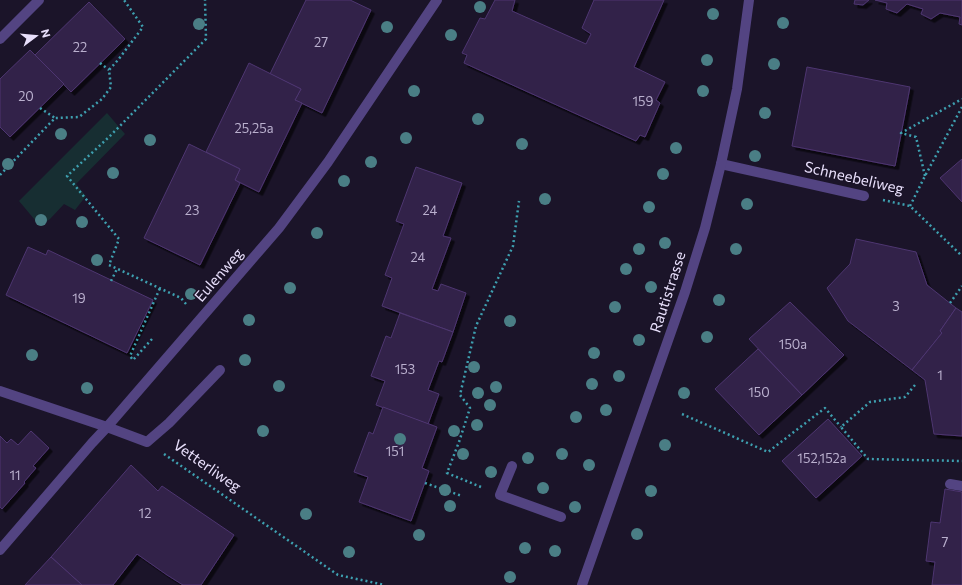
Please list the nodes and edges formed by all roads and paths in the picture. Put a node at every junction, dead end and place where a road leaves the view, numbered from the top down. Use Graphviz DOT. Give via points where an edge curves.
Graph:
graph roads {
  1 [pos="39,0"];
  2 [pos="124,0"];
  3 [pos="205,0"];
  4 [pos="437,0"];
  5 [pos="749,0"];
  6 [pos="0,39"];
  7 [pos="100,63"];
  8 [pos="108,70"];
  9 [pos="962,99"];
  10 [pos="962,107"];
  11 [pos="40,108"];
  12 [pos="55,118"];
  13 [pos="721,164"];
  14 [pos="0,174"];
  15 [pos="925,176"];
  16 [pos="864,196"];
  17 [pos="519,201"];
  18 [pos="910,206"];
  19 [pos="962,256"];
  20 [pos="117,268"];
  21 [pos="111,281"];
  22 [pos="962,286"];
  23 [pos="160,288"];
  24 [pos="181,298"];
  25 [pos="950,303"];
  26 [pos="152,339"];
  27 [pos="220,370"];
  28 [pos="915,385"];
  29 [pos="0,391"];
  30 [pos="682,414"];
  31 [pos="107,427"];
  32 [pos="841,427"];
  33 [pos="147,442"];
  34 [pos="962,461"];
  35 [pos="512,466"];
  36 [pos="425,483"];
  37 [pos="950,484"];
  38 [pos="962,486"];
  39 [pos="462,496"];
  40 [pos="499,497"];
  41 [pos="561,517"];
  42 [pos="0,550"];
  43 [pos="385,585"];
  44 [pos="582,585"];
  1 -- 6 [label="street"];
  2 -- 8 [label="path" via="143,27"];
  3 -- 20 [label="path" via="206,39 68,176 119,240 109,265"];
  4 -- 31 [label="street, Eulenweg" via="328,162 279,228"];
  5 -- 13 [label="street, Rautistrasse" via="737,89"];
  7 -- 8 [label="path"];
  8 -- 12 [label="path" via="111,87 102,99 79,116"];
  9 -- 15 [label="path" via="901,133 916,137"];
  10 -- 15 [label="path"];
  11 -- 12 [label="path"];
  12 -- 14 [label="path"];
  13 -- 16 [label="street, Schneebeliweg"];
  13 -- 44 [label="street, Rautistrasse" via="685,292"];
  15 -- 18 [label="path"];
  16 -- 18 [label="path, Schneebeliweg"];
  17 -- 40 [label="path" via="513,246 476,326 460,395 470,408 447,473"];
  18 -- 19 [label="path, Schneebeliweg"];
  20 -- 21 [label="path"];
  20 -- 23 [label="path"];
  22 -- 25 [label="path"];
  23 -- 24 [label="path"];
  23 -- 26 [label="path" via="130,356 133,360"];
  27 -- 33 [label="street" via="169,424"];
  28 -- 32 [label="path" via="905,397 870,402"];
  29 -- 31 [label="street"];
  30 -- 32 [label="path" via="768,452 825,408"];
  31 -- 33 [label="street"];
  31 -- 42 [label="street, Eulenweg"];
  32 -- 34 [label="path" via="868,459"];
  33 -- 43 [label="path, Vetterliweg" via="338,575"];
  35 -- 40 [label="street"];
  36 -- 39 [label="path"];
  37 -- 38 [label="street"];
  40 -- 41 [label="street"];
}
